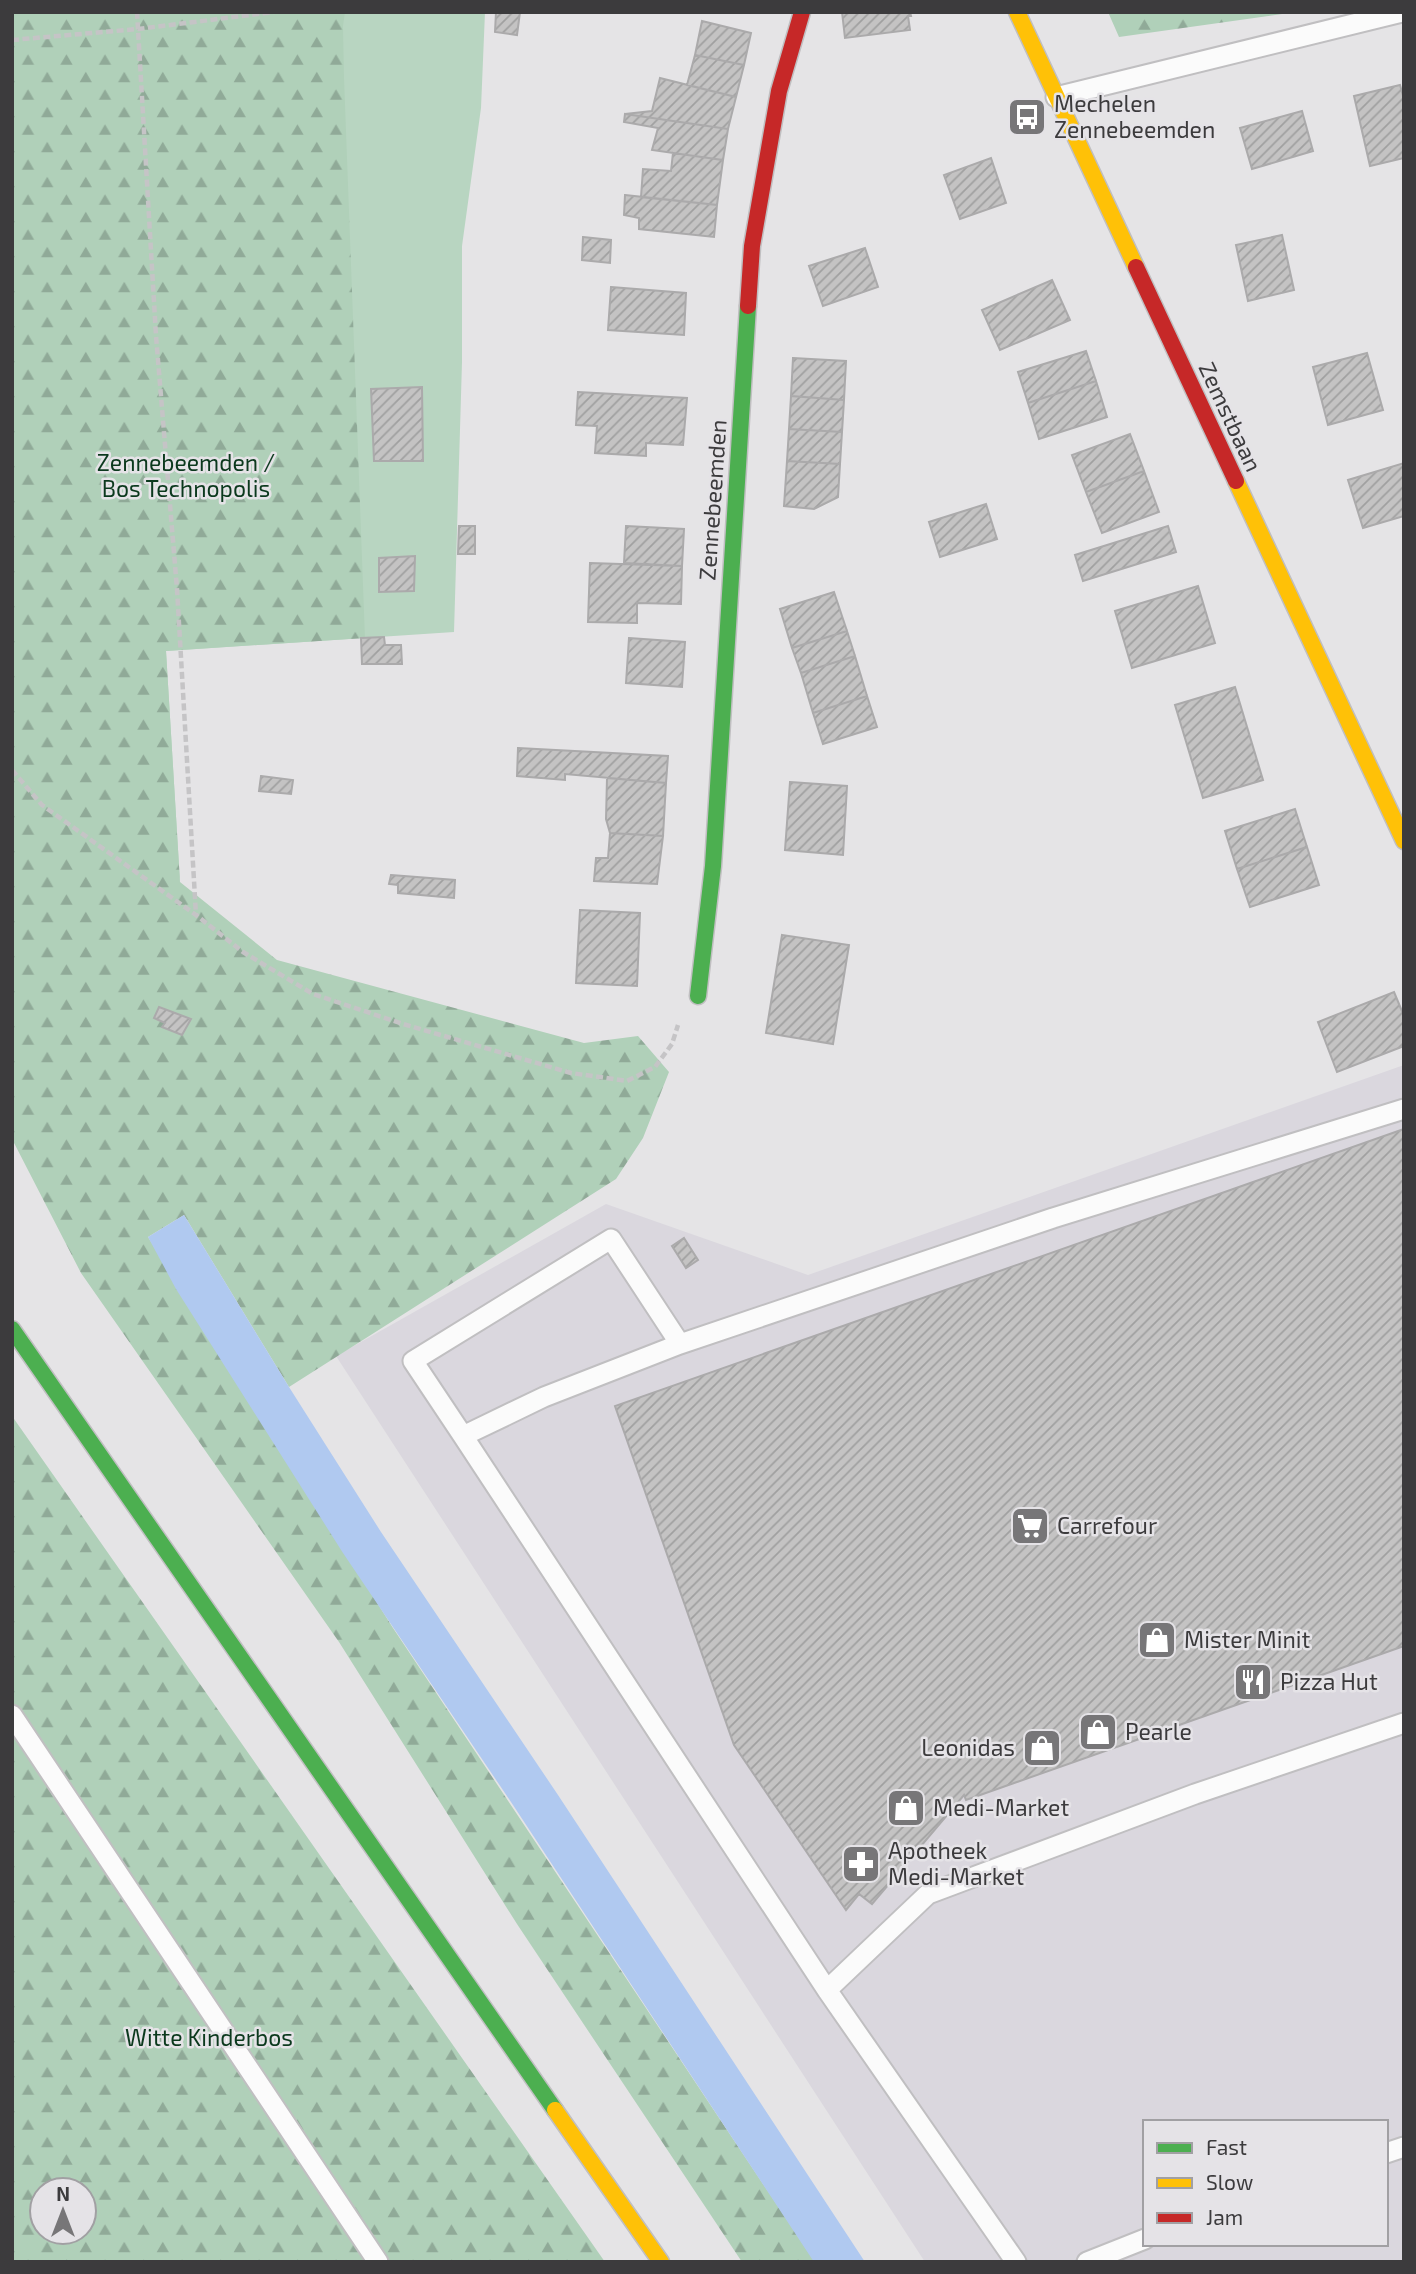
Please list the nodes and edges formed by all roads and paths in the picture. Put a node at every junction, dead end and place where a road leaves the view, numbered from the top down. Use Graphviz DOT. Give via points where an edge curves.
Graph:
graph roads {
  1 [pos="136,12"];
  2 [pos="274,12"];
  3 [pos="803,12"];
  4 [pos="1017,12"];
  5 [pos="1402,12"];
  6 [pos="138,29"];
  7 [pos="12,40"];
  8 [pos="1056,97"];
  9 [pos="12,770"];
  10 [pos="1404,841"];
  11 [pos="196,915"];
  12 [pos="698,996"];
  13 [pos="1404,1109"];
  14 [pos="12,1329"];
  15 [pos="680,1343"];
  16 [pos="463,1436"];
  17 [pos="12,1715"];
  18 [pos="1404,1723"];
  19 [pos="827,1990"];
  20 [pos="1143,2240"];
  21 [pos="378,2262"];
  22 [pos="661,2262"];
  23 [pos="1016,2262"];
  24 [pos="1087,2262"];
  1 -- 6 [label="path"];
  2 -- 6 [label="path"];
  3 -- 12 [label="main road, Zennebeemden" via="779,91 752,246 713,866"];
  4 -- 8 [label="main road, Zemstbaan"];
  5 -- 8 [label="lane"];
  6 -- 7 [label="path"];
  6 -- 11 [label="path"];
  8 -- 10 [label="main road, Zemstbaan"];
  9 -- 11 [label="path" via="43,805"];
  11 -- 12 [label="path" via="243,953 313,994 571,1073 627,1082 655,1068 672,1044 685,1001"];
  13 -- 15 [label="lane"];
  14 -- 22 [label="main road"];
  15 -- 16 [label="lane" via="544,1397"];
  15 -- 16 [label="lane" via="611,1239 413,1361"];
  16 -- 19 [label="lane"];
  17 -- 21 [label="lane"];
  18 -- 19 [label="lane" via="1195,1794 928,1894"];
  19 -- 23 [label="lane"];
  20 -- 24 [label="lane"];
}
